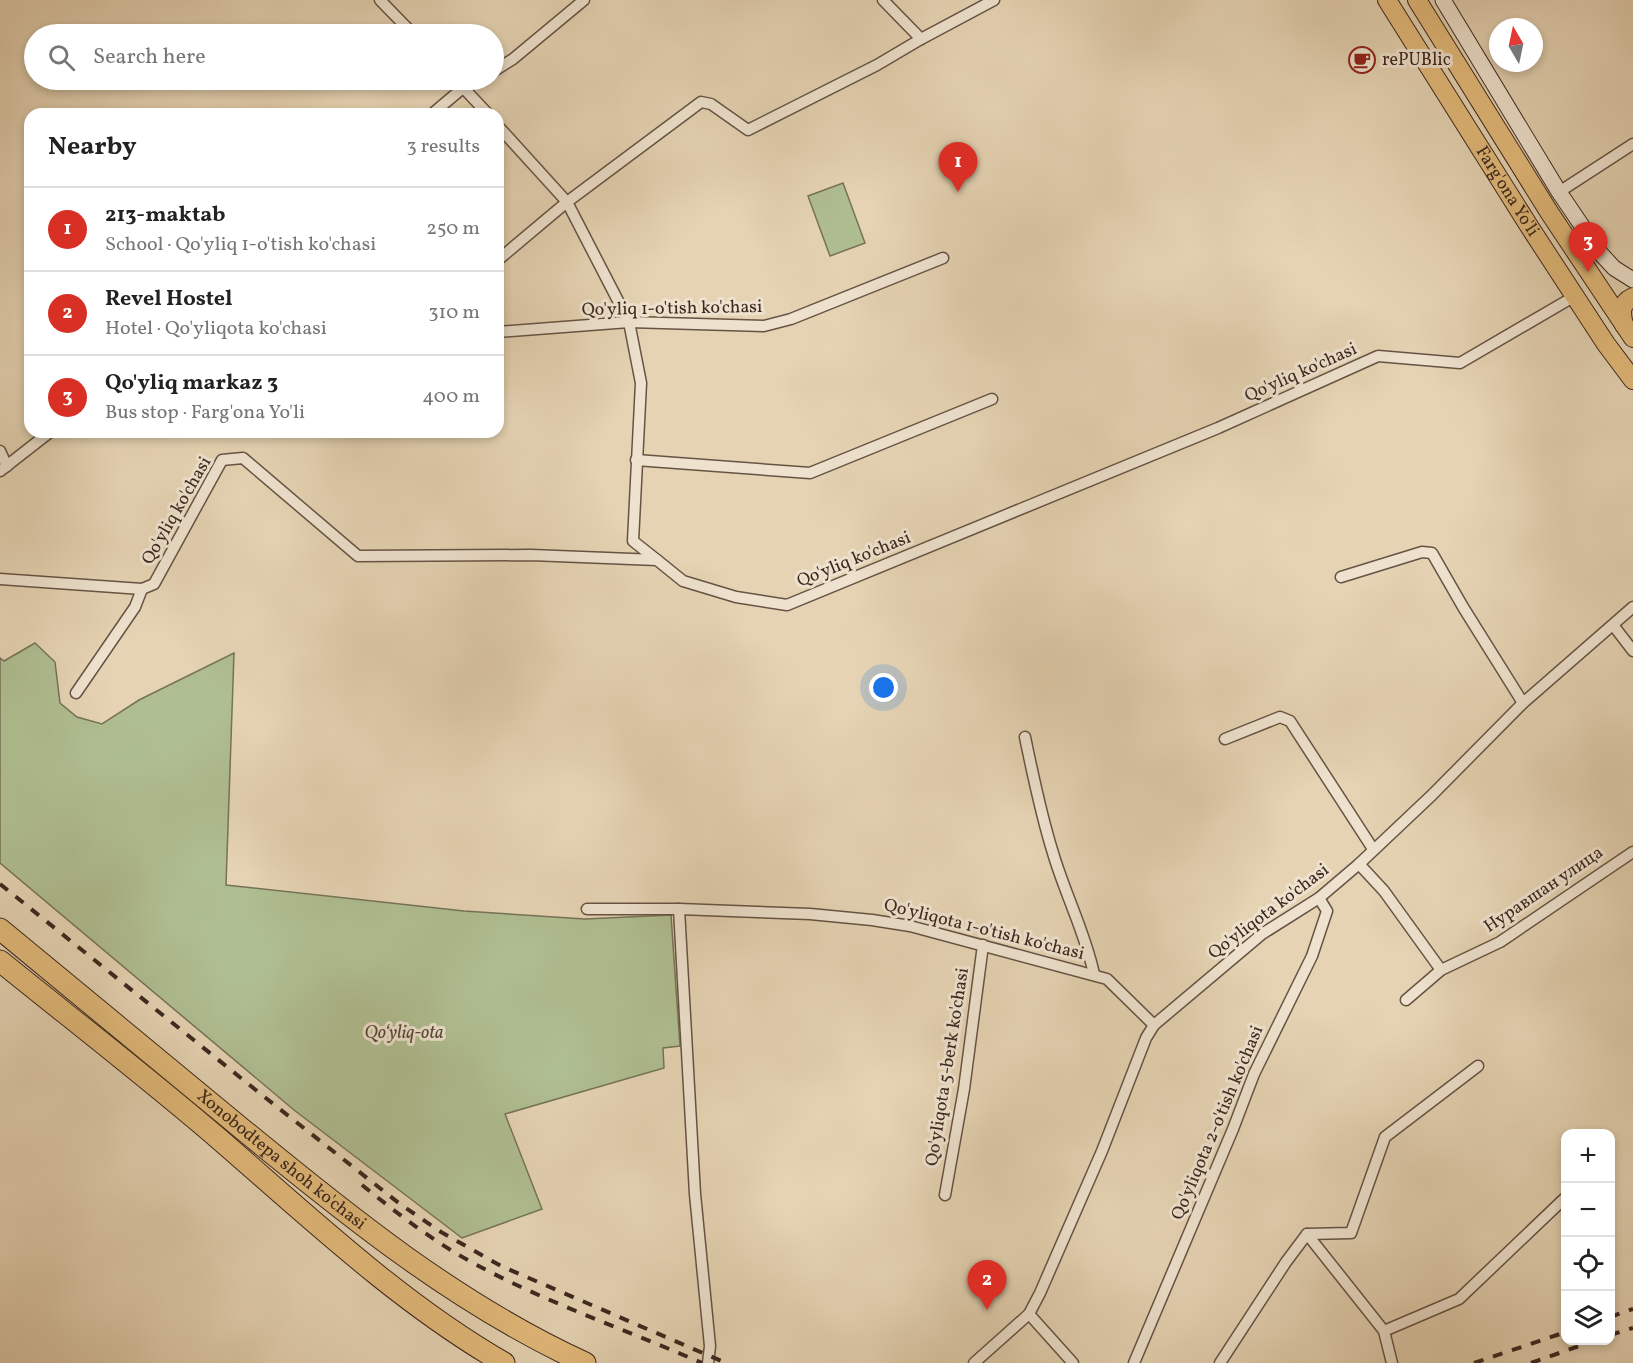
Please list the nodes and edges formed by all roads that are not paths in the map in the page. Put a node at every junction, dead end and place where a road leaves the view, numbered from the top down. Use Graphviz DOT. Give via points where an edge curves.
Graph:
graph roads {
  1 [pos="380,0"];
  2 [pos="584,0"];
  3 [pos="883,0"];
  4 [pos="994,0"];
  5 [pos="1387,0"];
  6 [pos="1418,0"];
  7 [pos="1443,0"];
  8 [pos="403,24"];
  9 [pos="921,39"];
  10 [pos="504,65"];
  11 [pos="454,90"];
  12 [pos="466,90"];
  13 [pos="437,108"];
  14 [pos="483,108"];
  15 [pos="504,133"];
  16 [pos="1633,144"];
  17 [pos="1559,192"];
  18 [pos="567,202"];
  19 [pos="504,255"];
  20 [pos="943,258"];
  21 [pos="1633,280"];
  22 [pos="1575,296"];
  23 [pos="1633,297"];
  24 [pos="629,322"];
  25 [pos="504,332"];
  26 [pos="1628,332"];
  27 [pos="1633,380"];
  28 [pos="992,399"];
  29 [pos="43,438"];
  30 [pos="0,451"];
  31 [pos="636,460"];
  32 [pos="4,469"];
  33 [pos="657,560"];
  34 [pos="1341,577"];
  35 [pos="0,579"];
  36 [pos="141,591"];
  37 [pos="1633,607"];
  38 [pos="1613,625"];
  39 [pos="1633,651"];
  40 [pos="76,693"];
  41 [pos="1523,703"];
  42 [pos="1025,737"];
  43 [pos="1225,739"];
  44 [pos="1373,849"];
  45 [pos="1633,852"];
  46 [pos="1359,864"];
  47 [pos="1319,898"];
  48 [pos="587,909"];
  49 [pos="679,909"];
  50 [pos="0,929"];
  51 [pos="983,945"];
  52 [pos="0,961"];
  53 [pos="1441,970"];
  54 [pos="1094,974"];
  55 [pos="1406,1000"];
  56 [pos="1154,1025"];
  57 [pos="1478,1066"];
  58 [pos="945,1194"];
  59 [pos="1561,1202"];
  60 [pos="1307,1234"];
  61 [pos="1029,1314"];
  62 [pos="1384,1331"];
  63 [pos="504,1363"];
  64 [pos="585,1363"];
  65 [pos="708,1363"];
  66 [pos="974,1363"];
  67 [pos="1073,1363"];
  68 [pos="1134,1363"];
  69 [pos="1220,1363"];
  70 [pos="1392,1363"];
  1 -- 8 [label="street"];
  2 -- 10 [label="street"];
  3 -- 9 [label="street"];
  4 -- 9 [label="street"];
  5 -- 22 [label="main road, Farg'ona Yo'li"];
  6 -- 26 [label="main road, Farg'ona Yo'li" via="1548,212"];
  7 -- 17 [label="street"];
  9 -- 18 [label="street" via="748,130 711,104 701,102"];
  11 -- 13 [label="street"];
  12 -- 14 [label="street"];
  15 -- 18 [label="street"];
  16 -- 17 [label="street"];
  17 -- 21 [label="street" via="1607,262"];
  18 -- 19 [label="street"];
  18 -- 24 [label="street"];
  20 -- 24 [label="street, Qo'yliq 1-o'tish ko'chasi" via="791,319 764,326"];
  22 -- 27 [label="main road, Farg'ona Yo'li"];
  22 -- 33 [label="street, Qo'yliq ko'chasi" via="1460,363 1378,356 1218,428 787,605 736,597 682,581"];
  23 -- 26 [label="main road" via="1621,312"];
  24 -- 25 [label="street, Qo'yliq 1-o'tish ko'chasi"];
  24 -- 31 [label="street" via="641,383"];
  28 -- 31 [label="street" via="810,472"];
  29 -- 32 [label="street"];
  30 -- 32 [label="street"];
  31 -- 33 [label="street" via="633,541"];
  33 -- 36 [label="street, Qo'yliq ko'chasi" via="531,555 358,556 243,458 222,460 154,584"];
  34 -- 41 [label="street" via="1422,552 1432,553"];
  35 -- 36 [label="street"];
  36 -- 40 [label="street" via="135,608"];
  37 -- 38 [label="street, Qo'yliqota ko'chasi"];
  38 -- 39 [label="street"];
  38 -- 41 [label="street, Qo'yliqota ko'chasi"];
  41 -- 44 [label="street, Qo'yliqota ko'chasi"];
  42 -- 54 [label="street" via="1053,855 1089,950"];
  43 -- 44 [label="street" via="1280,717 1290,721"];
  44 -- 46 [label="street, Qo'yliqota ko'chasi"];
  45 -- 53 [label="street, Нуравшан улица" via="1500,942"];
  46 -- 47 [label="street, Qo'yliqota ko'chasi"];
  46 -- 53 [label="street" via="1384,891"];
  47 -- 56 [label="street, Qo'yliqota ko'chasi" via="1263,934"];
  47 -- 68 [label="street, Qo'yliqota 2-o'tish ko'chasi" via="1327,911 1312,956 1254,1074"];
  48 -- 49 [label="street, Qo'yliqota 1-o'tish ko'chasi"];
  49 -- 51 [label="street, Qo'yliqota 1-o'tish ko'chasi" via="872,920"];
  49 -- 65 [label="street" via="695,1194 710,1346"];
  50 -- 64 [label="highway, Xonobodtepa shoh ko'chasi" via="391,1246 504,1322"];
  51 -- 54 [label="street, Qo'yliqota 1-o'tish ko'chasi"];
  51 -- 58 [label="street, Qo'yliqota 5-berk ko'chasi"];
  52 -- 63 [label="highway, Xonobodtepa shoh ko'chasi" via="414,1302"];
  53 -- 55 [label="street, Нуравшан улица"];
  54 -- 56 [label="street, Qo'yliqota 1-o'tish ko'chasi" via="1112,983"];
  56 -- 61 [label="street, Qo'yliqota ko'chasi"];
  57 -- 60 [label="street" via="1384,1137 1351,1233"];
  59 -- 62 [label="street" via="1459,1299"];
  60 -- 62 [label="street"];
  60 -- 69 [label="street"];
  61 -- 66 [label="street, Qo'yliqota ko'chasi"];
  61 -- 67 [label="street"];
  62 -- 70 [label="street"];
}
